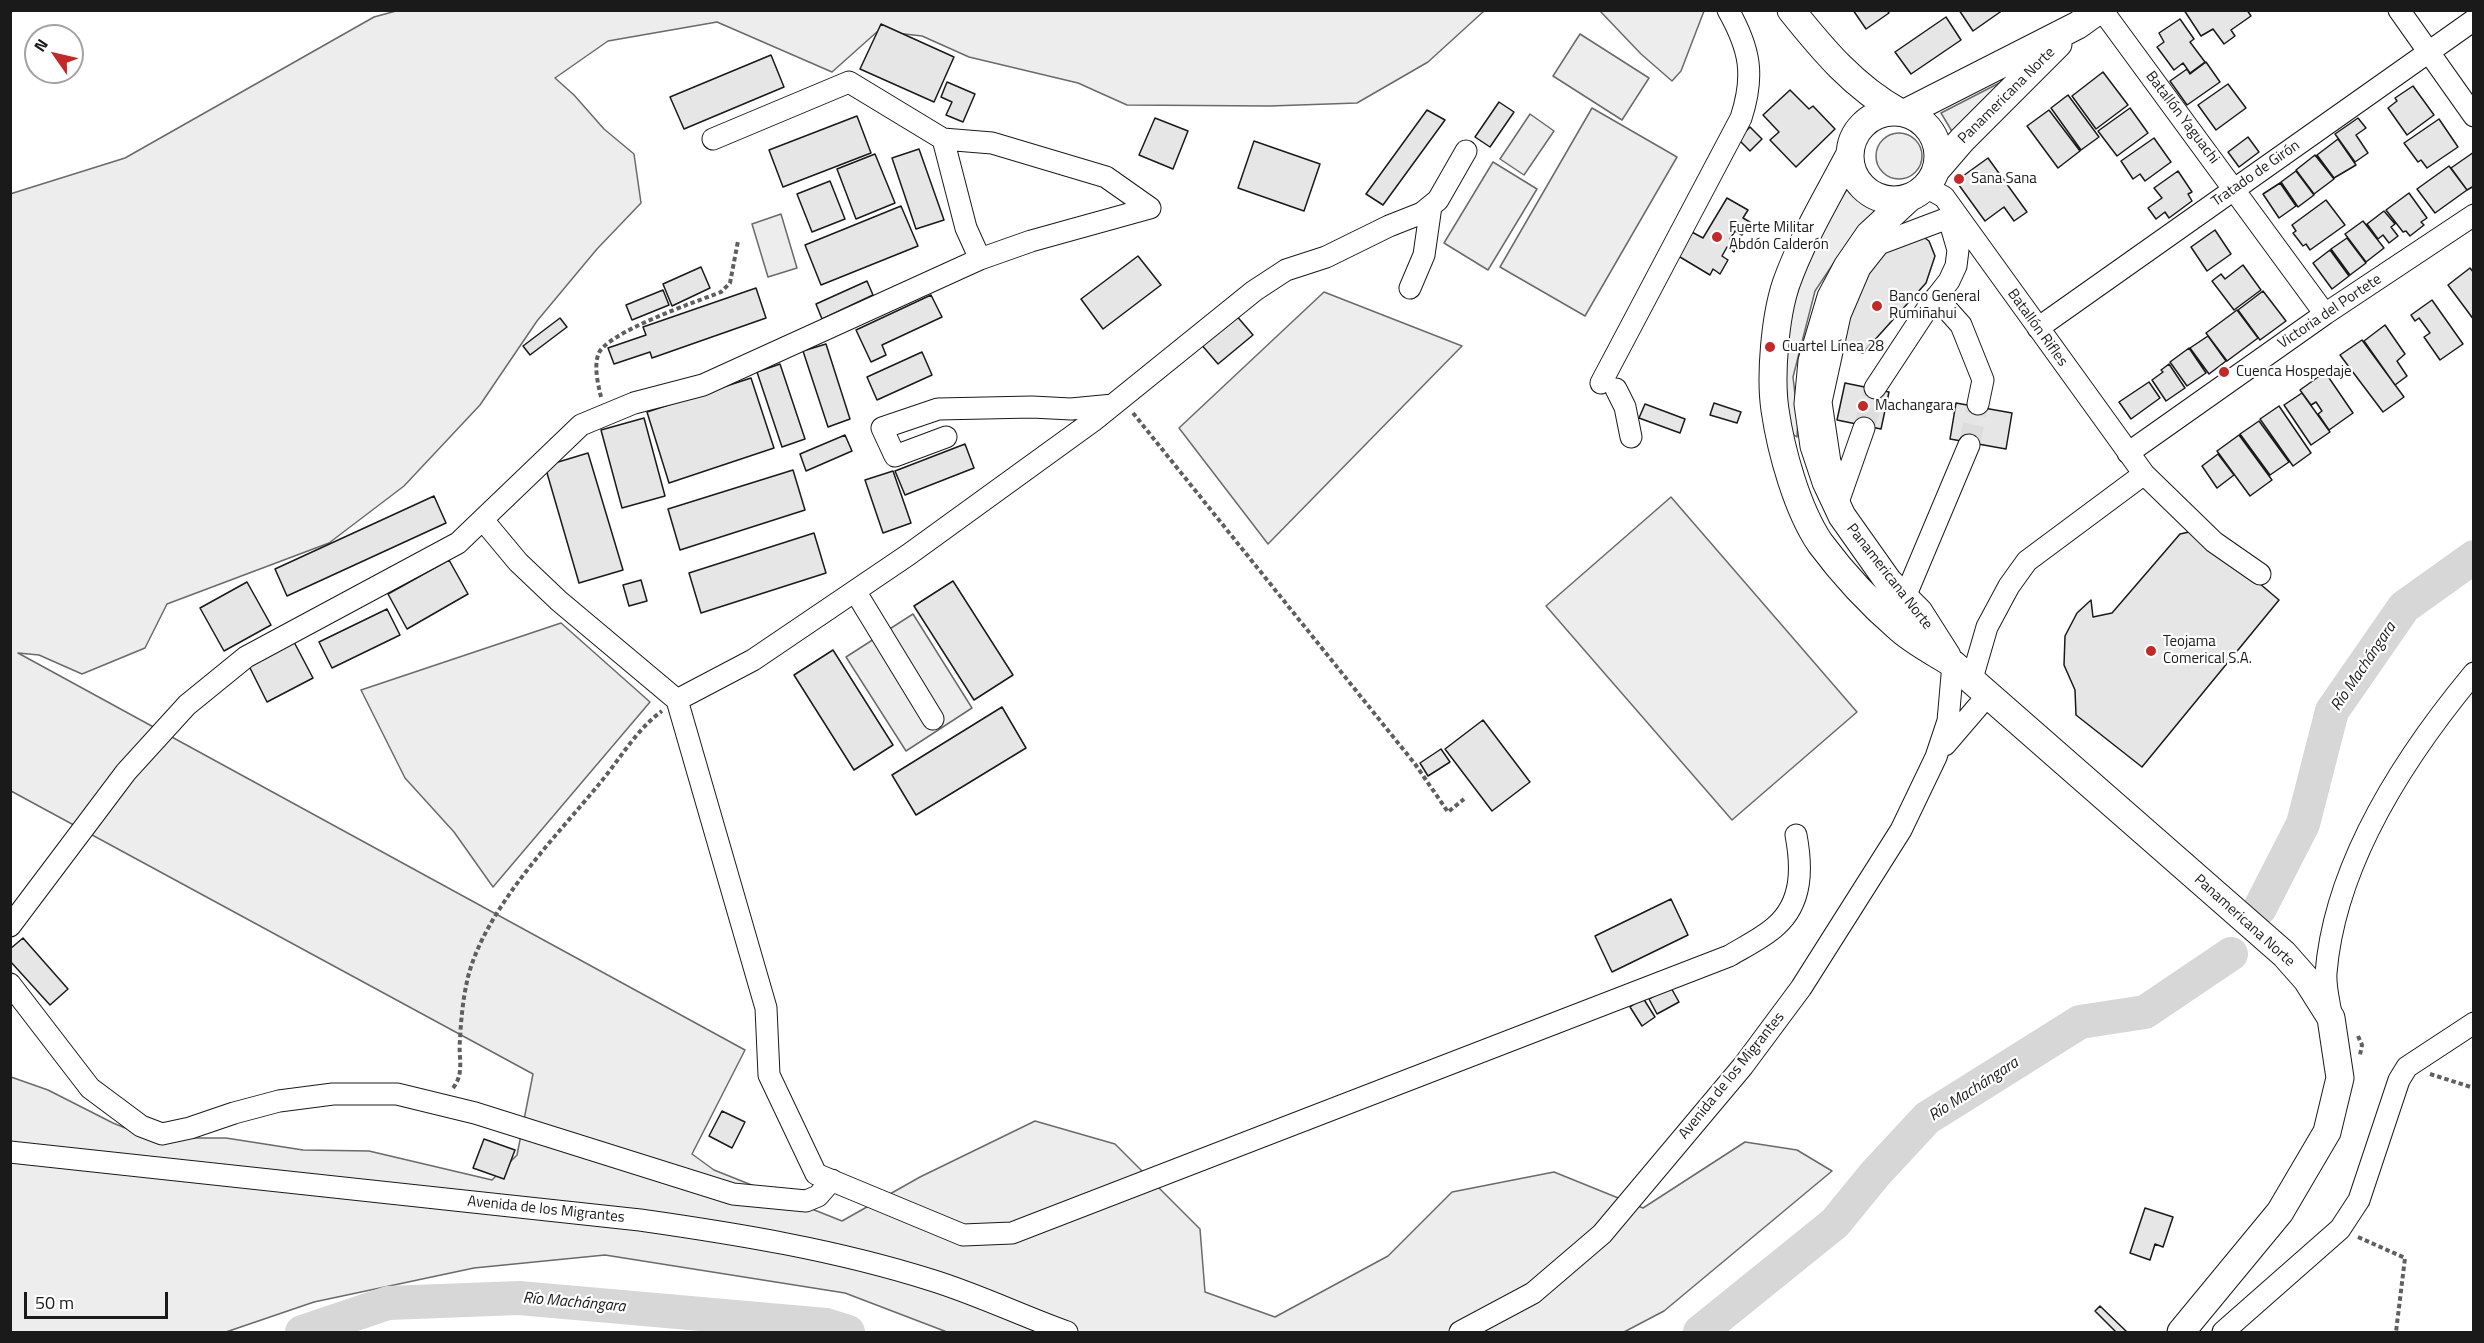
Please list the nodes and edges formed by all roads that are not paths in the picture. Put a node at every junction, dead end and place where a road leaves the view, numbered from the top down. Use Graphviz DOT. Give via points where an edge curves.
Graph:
graph roads {
  1 [pos="1728,10"];
  2 [pos="1791,10"];
  3 [pos="2399,10"];
  4 [pos="2093,15"];
  5 [pos="2474,20"];
  6 [pos="2429,52"];
  7 [pos="1844,73"];
  8 [pos="1902,112"];
  9 [pos="2474,116"];
  10 [pos="713,138"];
  11 [pos="943,139"];
  12 [pos="1851,147"];
  13 [pos="1466,151"];
  14 [pos="1924,185"];
  15 [pos="2235,189"];
  16 [pos="1431,206"];
  17 [pos="2474,215"];
  18 [pos="1953,217"];
  19 [pos="980,259"];
  20 [pos="1410,288"];
  21 [pos="1936,297"];
  22 [pos="2325,314"];
  23 [pos="2038,328"];
  24 [pos="1875,388"];
  25 [pos="1117,402"];
  26 [pos="1978,404"];
  27 [pos="1864,428"];
  28 [pos="946,436"];
  29 [pos="1630,436"];
  30 [pos="1969,445"];
  31 [pos="2128,453"];
  32 [pos="2144,474"];
  33 [pos="1840,497"];
  34 [pos="483,520"];
  35 [pos="2260,574"];
  36 [pos="855,591"];
  37 [pos="1905,597"];
  38 [pos="2474,673"];
  39 [pos="1971,681"];
  40 [pos="677,700"];
  41 [pos="933,719"];
  42 [pos="1936,758"];
  43 [pos="1796,834"];
  44 [pos="10,926"];
  45 [pos="10,984"];
  46 [pos="2331,1018"];
  47 [pos="2474,1023"];
  48 [pos="10,1152"];
  49 [pos="832,1180"];
  50 [pos="1067,1332"];
  51 [pos="1460,1332"];
  52 [pos="2181,1332"];
  53 [pos="2223,1332"];
  1 -- 29 [label="street" via="1746,49 1749,93 1741,118 1609,386 1625,407"];
  2 -- 7 [label="main road"];
  3 -- 6 [label="street"];
  4 -- 8 [label="main road, Panamericana Norte"];
  4 -- 14 [label="main road, Panamericana Norte" via="1994,108"];
  4 -- 15 [label="street, Batallón Yaguachi"];
  5 -- 6 [label="street, Tratado de Girón"];
  6 -- 9 [label="street"];
  6 -- 15 [label="street, Tratado de Girón"];
  7 -- 8 [label="main road" via="1868,93"];
  7 -- 12 [label="main road" via="1854,110"];
  8 -- 12 [label="main road, Panamericana Norte" via="1873,117 1858,131"];
  8 -- 14 [label="main road, Panamericana Norte" via="1923,122 1937,145"];
  10 -- 11 [label="street" via="849,82"];
  11 -- 19 [label="street" via="966,228"];
  11 -- 19 [label="street" via="992,143 1106,177 1150,208"];
  12 -- 14 [label="main road" via="1851,168 1858,182 1881,199 1895,201"];
  12 -- 39 [label="main road, Panamericana Norte" via="1786,286 1775,337 1775,409 1794,487 1819,541 1844,574 1901,630"];
  13 -- 16 [label="street"];
  14 -- 18 [label="street, Batallón Rifles" via="1944,197"];
  14 -- 33 [label="main road, Panamericana Norte" via="1869,235 1847,267 1831,297 1812,360 1808,404 1814,446"];
  15 -- 22 [label="street, Batallón Yaguachi"];
  15 -- 23 [label="street, Tratado de Girón"];
  16 -- 20 [label="street" via="1424,255"];
  16 -- 25 [label="street" via="1326,257 1286,270 1254,291"];
  17 -- 22 [label="street, Victoria del Portete"];
  18 -- 21 [label="street" via="1956,266"];
  18 -- 23 [label="street, Batallón Rifles"];
  18 -- 33 [label="street" via="1879,244 1860,268 1848,294 1821,402"];
  19 -- 34 [label="street" via="703,385 634,404 581,425"];
  21 -- 24 [label="street"];
  21 -- 26 [label="street" via="1961,325 1983,380"];
  22 -- 31 [label="street, Victoria del Portete"];
  23 -- 31 [label="street, Batallón Rifles"];
  25 -- 28 [label="street" via="1071,409 938,409 882,428 895,456"];
  25 -- 36 [label="street"];
  27 -- 33 [label="street"];
  30 -- 37 [label="street"];
  31 -- 32 [label="street, Batallón Rifles"];
  32 -- 35 [label="street, Batallón Rifles" via="2214,542"];
  32 -- 39 [label="street" via="2028,561 2009,585 1988,627"];
  33 -- 37 [label="main road, Panamericana Norte" via="1842,516 1888,581"];
  34 -- 40 [label="street" via="559,601"];
  34 -- 44 [label="street" via="458,543 246,657 187,705 126,772"];
  36 -- 40 [label="street" via="753,660"];
  36 -- 41 [label="street"];
  37 -- 39 [label="main road, Panamericana Norte"];
  38 -- 46 [label="street" via="2400,772 2353,864 2336,917 2325,975"];
  39 -- 42 [label="street"];
  39 -- 42 [label="street" via="1948,721"];
  39 -- 46 [label="main road, Panamericana Norte" via="2284,954 2307,980"];
  40 -- 49 [label="street" via="766,1008 769,1075 816,1174"];
  42 -- 51 [label="street, Avenida de los Migrantes" via="1901,830 1801,988 1743,1066 1602,1234 1533,1293"];
  43 -- 49 [label="street" via="1800,875 1789,909 1776,927 1729,956 1012,1233 963,1235"];
  45 -- 49 [label="street" via="90,1088 141,1126 162,1134 279,1101 333,1094 397,1094 475,1113 734,1194 806,1201 818,1196"];
  46 -- 52 [label="main road, Panamericana Norte" via="2340,1078 2327,1132 2280,1212"];
  47 -- 53 [label="street" via="2407,1067 2399,1080 2359,1200 2340,1229"];
  48 -- 50 [label="street, Avenida de los Migrantes" via="735,1233 932,1280"];
}
